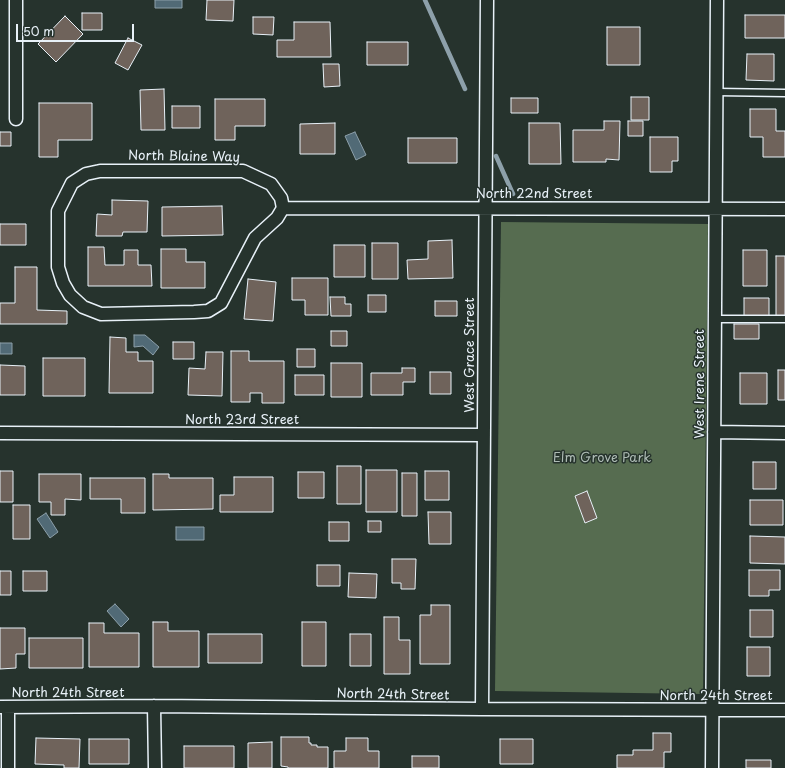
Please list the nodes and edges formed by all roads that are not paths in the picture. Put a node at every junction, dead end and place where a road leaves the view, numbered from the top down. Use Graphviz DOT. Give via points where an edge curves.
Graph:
graph roads {
  1 [pos="16,0"];
  2 [pos="487,0"];
  3 [pos="717,0"];
  4 [pos="717,92"];
  5 [pos="785,93"];
  6 [pos="16,119"];
  7 [pos="283,208"];
  8 [pos="485,208"];
  9 [pos="716,209"];
  10 [pos="785,209"];
  11 [pos="715,319"];
  12 [pos="785,319"];
  13 [pos="714,432"];
  14 [pos="0,433"];
  15 [pos="785,433"];
  16 [pos="484,435"];
  17 [pos="154,706"];
  18 [pos="4,707"];
  19 [pos="482,710"];
  20 [pos="712,710"];
  21 [pos="785,710"];
  22 [pos="8,768"];
  23 [pos="155,768"];
  24 [pos="712,768"];
  1 -- 6 [label="street"];
  2 -- 8 [label="street, West Grace Street"];
  3 -- 4 [label="street, West Irene Street"];
  4 -- 5 [label="lane"];
  4 -- 9 [label="street, West Irene Street"];
  7 -- 7 [label="street, North Blaine Way" via="281,198 271,184 243,171 100,171 86,174 72,183 58,211 58,267 70,296 83,307 101,314 208,311 221,304 255,238 277,218"];
  7 -- 8 [label="street, North 22nd Street"];
  8 -- 9 [label="street, North 22nd Street"];
  8 -- 16 [label="street, West Grace Street"];
  9 -- 10 [label="street, North 22nd Street"];
  9 -- 11 [label="street, West Irene Street"];
  11 -- 12 [label="lane"];
  11 -- 13 [label="street, West Irene Street"];
  13 -- 15 [label="street"];
  13 -- 20 [label="street, West Irene Street"];
  14 -- 16 [label="street, North 23rd Street"];
  16 -- 19 [label="street, West Grace Street"];
  17 -- 18 [label="street, North 24th Street"];
  17 -- 19 [label="street, North 24th Street"];
  17 -- 23 [label="street"];
  18 -- 22 [label="street"];
  19 -- 20 [label="street, North 24th Street"];
  20 -- 21 [label="street, North 24th Street"];
  20 -- 24 [label="street, West Irene Street"];
}
